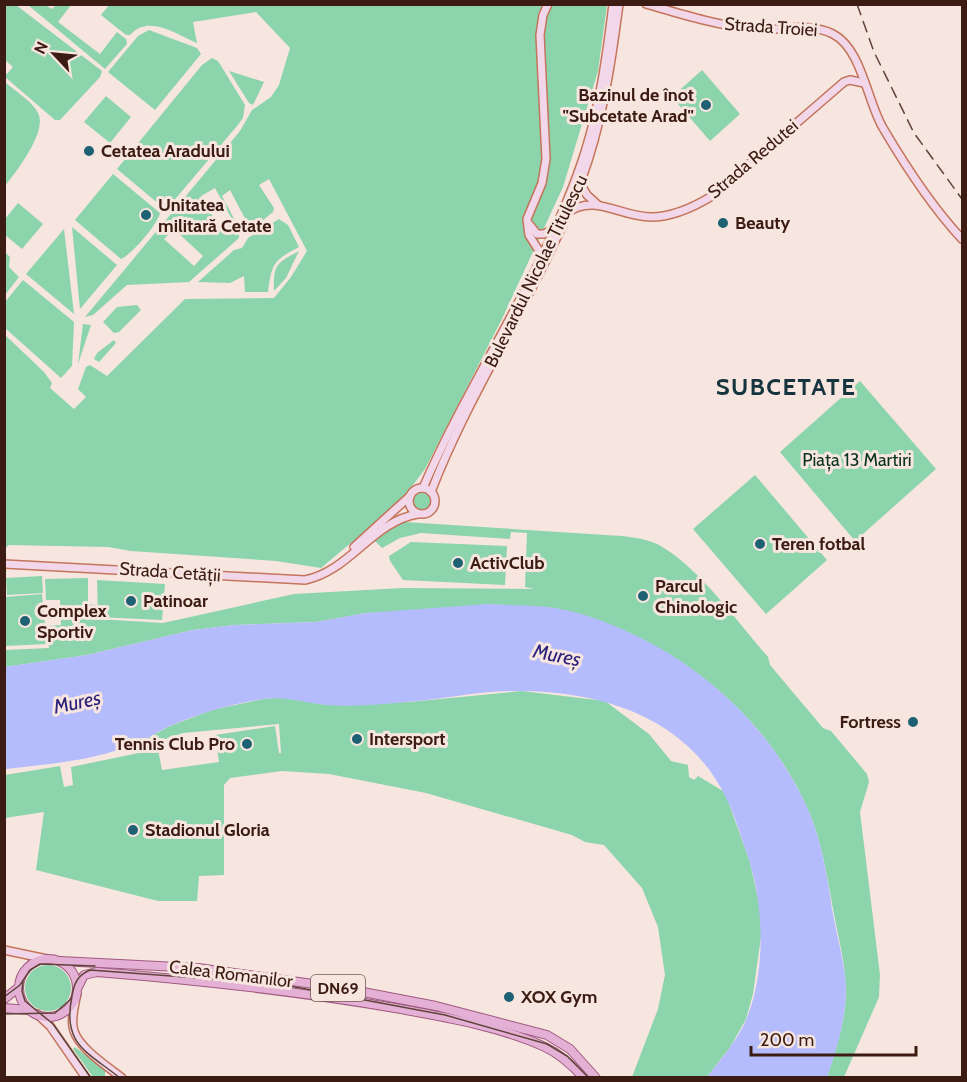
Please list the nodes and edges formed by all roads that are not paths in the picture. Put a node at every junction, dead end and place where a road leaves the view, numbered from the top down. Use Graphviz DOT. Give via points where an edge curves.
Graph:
graph roads {
  1 [pos="548,4"];
  2 [pos="619,4"];
  3 [pos="645,4"];
  4 [pos="615,10"];
  5 [pos="864,83"];
  6 [pos="580,183"];
  7 [pos="598,204"];
  8 [pos="567,213"];
  9 [pos="527,219"];
  10 [pos="553,229"];
  11 [pos="963,239"];
  12 [pos="541,254"];
  13 [pos="423,488"];
  14 [pos="431,492"];
  15 [pos="410,496"];
  16 [pos="418,514"];
  17 [pos="4,564"];
  18 [pos="332,568"];
  19 [pos="4,950"];
  20 [pos="47,959"];
  21 [pos="60,961"];
  22 [pos="18,988"];
  23 [pos="77,990"];
  24 [pos="4,999"];
  25 [pos="4,1008"];
  26 [pos="28,1010"];
  27 [pos="37,1014"];
  28 [pos="111,1074"];
  29 [pos="86,1077"];
  30 [pos="122,1077"];
  31 [pos="584,1077"];
  32 [pos="596,1077"];
  1 -- 9 [label="main road" via="540,35 546,159 542,183"];
  2 -- 4 [label="main road, Bulevardul Nicolae Titulescu"];
  3 -- 5 [label="main road, Strada Troiei" via="742,28 825,30 847,46"];
  4 -- 6 [label="main road, Bulevardul Nicolae Titulescu" via="599,124"];
  4 -- 10 [label="main road, Bulevardul Nicolae Titulescu" via="593,121 574,181"];
  5 -- 7 [label="main road, Strada Redutei" via="844,82 712,196 688,209 652,217 630,215"];
  5 -- 11 [label="main road, Strada Troiei" via="882,126 936,208"];
  6 -- 7 [label="main road"];
  6 -- 8 [label="main road, Bulevardul Nicolae Titulescu"];
  7 -- 8 [label="main road" via="584,204"];
  8 -- 14 [label="main road, Bulevardul Nicolae Titulescu" via="446,454"];
  9 -- 10 [label="main road" via="537,234"];
  9 -- 12 [label="main road" via="527,230"];
  10 -- 12 [label="main road, Bulevardul Nicolae Titulescu"];
  12 -- 13 [label="main road, Bulevardul Nicolae Titulescu"];
  13 -- 14 [label="main road"];
  13 -- 15 [label="main road, Strada Cetății"];
  14 -- 16 [label="main road" via="433,508"];
  15 -- 16 [label="main road" via="409,506"];
  15 -- 18 [label="main road, Strada Cetății"];
  16 -- 18 [label="main road, Strada Cetății" via="392,521"];
  17 -- 18 [label="main road, Strada Cetății" via="298,580 313,578"];
  19 -- 20 [label="main road"];
  20 -- 21 [label="main road"];
  20 -- 22 [label="main road" via="27,968"];
  21 -- 23 [label="main road" via="73,971"];
  21 -- 32 [label="main road, Calea Romanilor / DN69" via="205,968 436,1006 547,1035 570,1050"];
  22 -- 24 [label="main road"];
  22 -- 26 [label="main road"];
  23 -- 27 [label="main road" via="71,1005 61,1013"];
  23 -- 28 [label="main road" via="74,1031"];
  23 -- 31 [label="main road, Calea Romanilor / DN69" via="84,975 97,972 204,980 347,1000 452,1019 536,1043 563,1058"];
  25 -- 26 [label="main road"];
  26 -- 27 [label="main road"];
  27 -- 29 [label="main road"];
  28 -- 30 [label="main road"];
}
